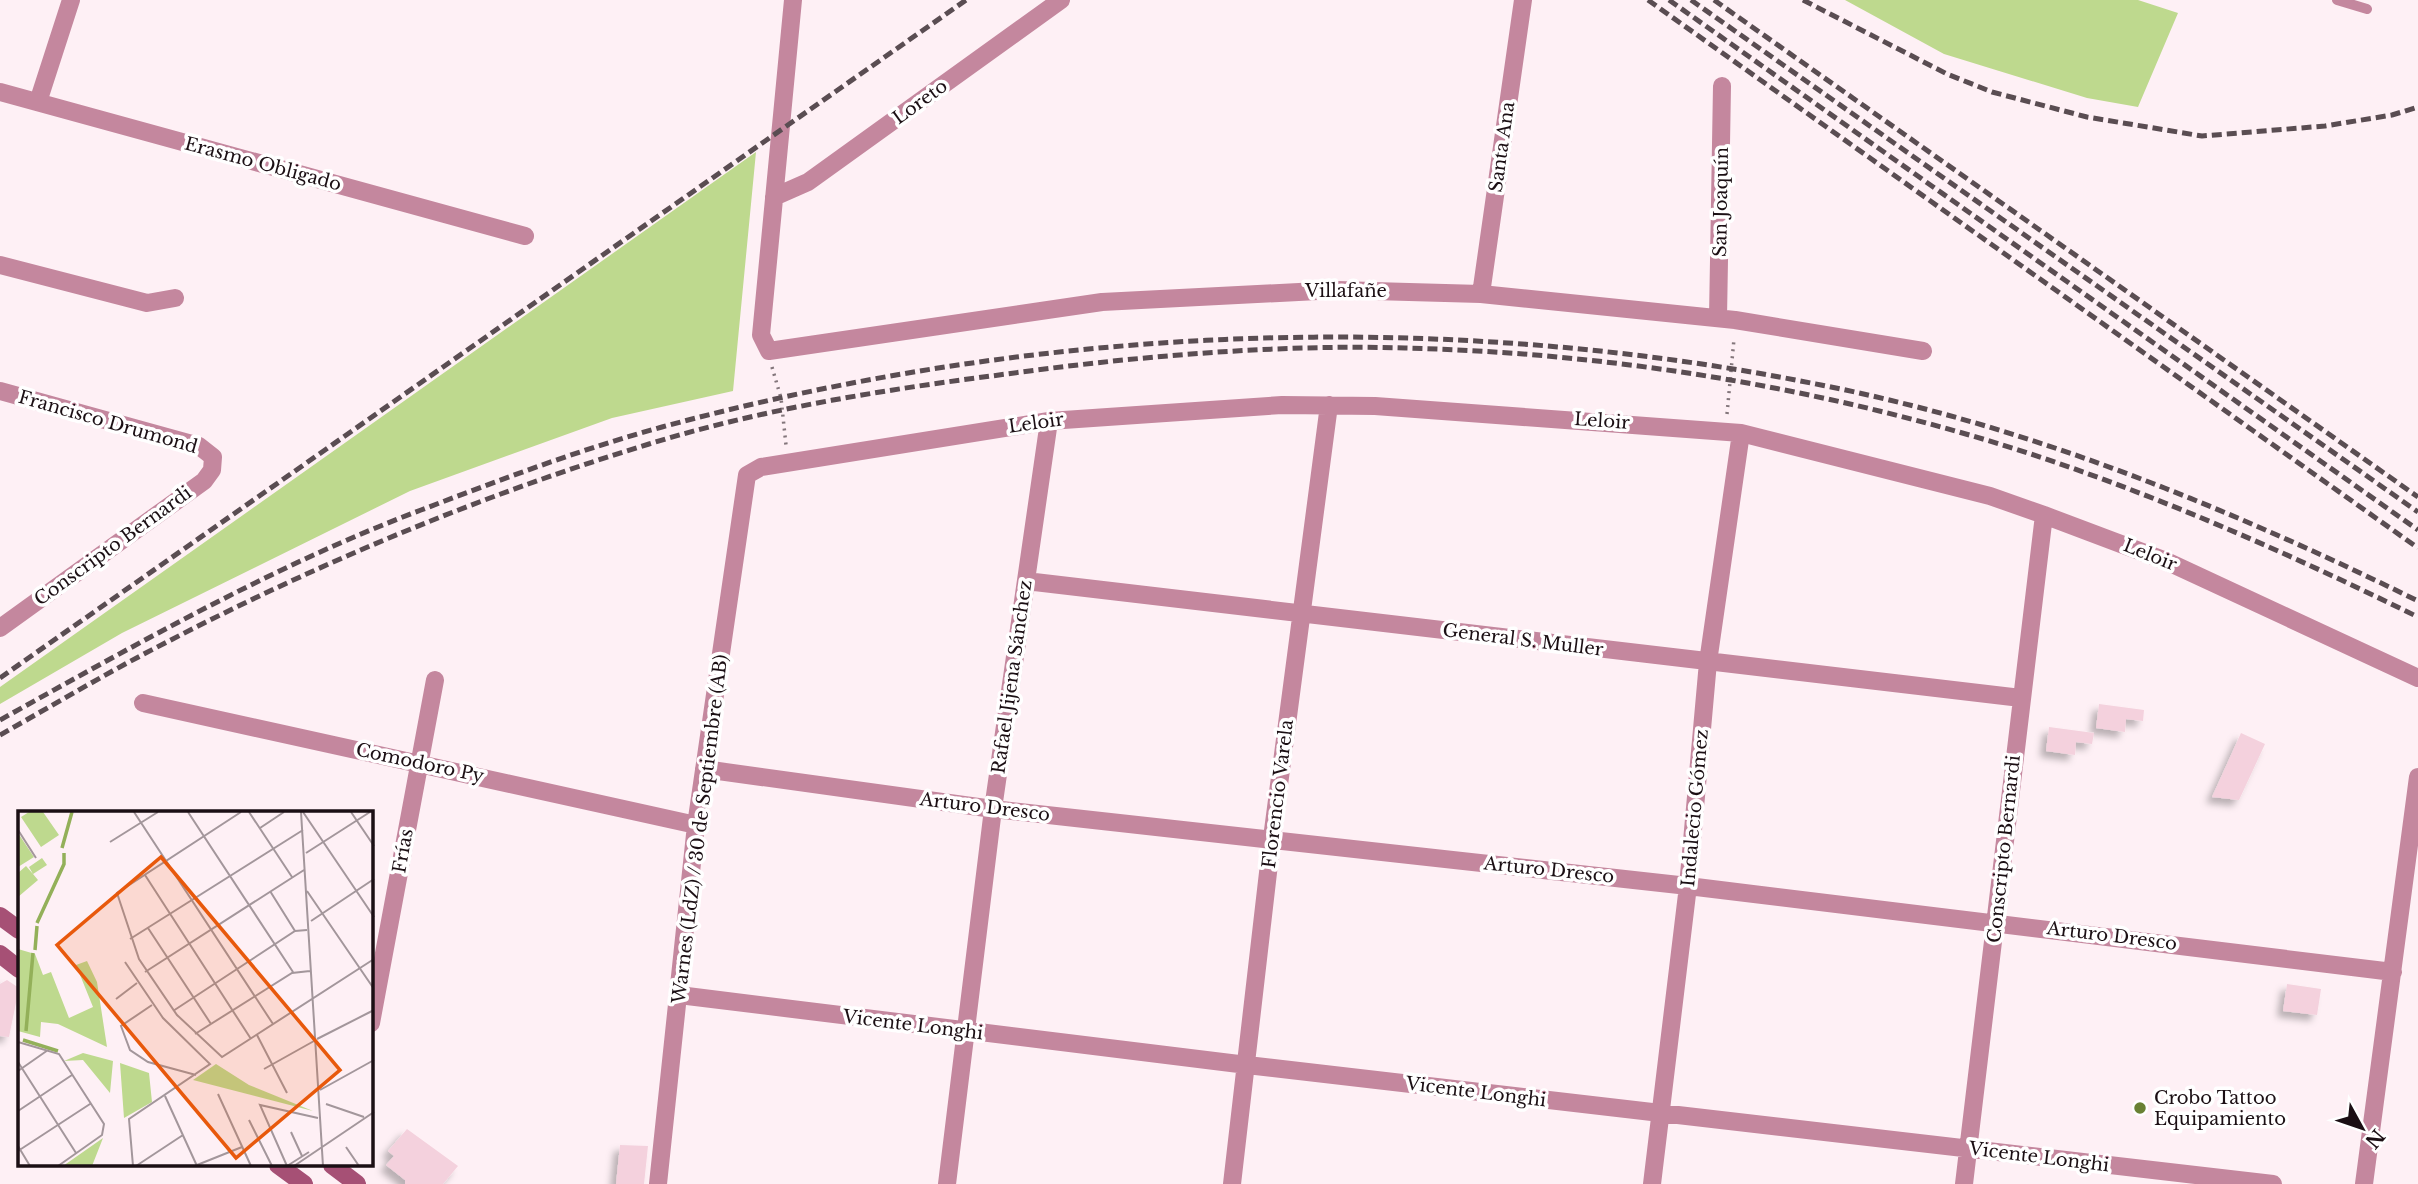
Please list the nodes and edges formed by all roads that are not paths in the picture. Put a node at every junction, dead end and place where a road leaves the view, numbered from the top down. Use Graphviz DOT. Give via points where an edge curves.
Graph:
graph roads {
  1 [pos="71,0"];
  2 [pos="793,0"];
  3 [pos="1061,0"];
  4 [pos="1523,0"];
  5 [pos="2337,0"];
  6 [pos="2367,9"];
  7 [pos="1723,86"];
  8 [pos="0,92"];
  9 [pos="38,102"];
  10 [pos="774,197"];
  11 [pos="525,236"];
  12 [pos="0,265"];
  13 [pos="1481,294"];
  14 [pos="175,298"];
  15 [pos="1726,319"];
  16 [pos="1923,351"];
  17 [pos="0,391"];
  18 [pos="1329,405"];
  19 [pos="1049,421"];
  20 [pos="1741,433"];
  21 [pos="214,457"];
  22 [pos="747,475"];
  23 [pos="2044,515"];
  24 [pos="1026,581"];
  25 [pos="1300,614"];
  26 [pos="0,628"];
  27 [pos="1708,662"];
  28 [pos="2418,678"];
  29 [pos="435,680"];
  30 [pos="2021,698"];
  31 [pos="143,703"];
  32 [pos="419,763"];
  33 [pos="704,769"];
  34 [pos="2418,778"];
  35 [pos="993,809"];
  36 [pos="696,825"];
  37 [pos="1272,838"];
  38 [pos="1688,886"];
  39 [pos="0,916"];
  40 [pos="1996,922"];
  41 [pos="18,929"];
  42 [pos="0,954"];
  43 [pos="18,968"];
  44 [pos="2393,972"];
  45 [pos="679,995"];
  46 [pos="373,1012"];
  47 [pos="967,1031"];
  48 [pos="1247,1065"];
  49 [pos="1660,1114"];
  50 [pos="1968,1148"];
  51 [pos="279,1166"];
  52 [pos="304,1184"];
  53 [pos="658,1184"];
  54 [pos="947,1184"];
  55 [pos="1232,1184"];
  56 [pos="1652,1184"];
  57 [pos="1964,1184"];
  58 [pos="2273,1184"];
  59 [pos="2364,1184"];
  1 -- 9 [label="street"];
  2 -- 10 [label="street"];
  3 -- 10 [label="street, Loreto" via="808,183"];
  4 -- 13 [label="street, Santa Ana"];
  5 -- 6 [label="lane"];
  7 -- 15 [label="street, San Joaquín"];
  8 -- 9 [label="street, Erasmo Obligado"];
  9 -- 11 [label="street, Erasmo Obligado"];
  10 -- 13 [label="street, Villafañe" via="761,335 769,351 1102,302 1337,290"];
  12 -- 14 [label="street" via="146,303"];
  13 -- 15 [label="street, Villafañe"];
  15 -- 16 [label="street, Villafañe"];
  17 -- 21 [label="street, Francisco Drumond" via="200,446"];
  18 -- 19 [label="street, Leloir" via="1228,407"];
  18 -- 20 [label="street, Leloir"];
  18 -- 25 [label="street, Florencio Varela"];
  19 -- 22 [label="street, Leloir" via="788,462"];
  19 -- 24 [label="street, Rafael Jijena Sánchez"];
  20 -- 23 [label="street, Leloir" via="1990,496"];
  20 -- 27 [label="street, Indalecio Gómez"];
  21 -- 26 [label="street, Conscripto Bernardi" via="204,481"];
  22 -- 33 [label="street, Warnes (LdZ) / 30 de Septiembre (AB)"];
  23 -- 28 [label="street, Leloir" via="2166,561"];
  23 -- 30 [label="street, Conscripto Bernardi"];
  24 -- 25 [label="street, General S. Muller"];
  24 -- 35 [label="street, Rafael Jijena Sánchez"];
  25 -- 27 [label="street, General S. Muller"];
  25 -- 37 [label="street, Florencio Varela"];
  27 -- 30 [label="street, General S. Muller"];
  27 -- 38 [label="street, Indalecio Gómez"];
  29 -- 32 [label="street, Frías"];
  30 -- 40 [label="street, Conscripto Bernardi"];
  31 -- 32 [label="street, Comodoro Py"];
  32 -- 36 [label="street, Comodoro Py"];
  32 -- 46 [label="street, Frías"];
  33 -- 35 [label="street, Arturo Dresco"];
  33 -- 36 [label="street, Warnes (LdZ) / 30 de Septiembre (AB)"];
  34 -- 44 [label="street"];
  35 -- 37 [label="street, Arturo Dresco"];
  35 -- 47 [label="street, Rafael Jijena Sánchez"];
  36 -- 45 [label="street, Warnes (LdZ) / 30 de Septiembre (AB)"];
  37 -- 38 [label="street, Arturo Dresco"];
  37 -- 48 [label="street, Florencio Varela"];
  38 -- 40 [label="street, Arturo Dresco"];
  38 -- 49 [label="street, Indalecio Gómez"];
  39 -- 41 [label="main road"];
  40 -- 44 [label="street, Arturo Dresco"];
  40 -- 50 [label="street, Conscripto Bernardi"];
  42 -- 43 [label="main road"];
  44 -- 59 [label="street"];
  45 -- 47 [label="street, Vicente Longhi"];
  45 -- 53 [label="street, Warnes (LdZ) / 30 de Septiembre (AB)"];
  47 -- 48 [label="street, Vicente Longhi"];
  47 -- 54 [label="street, Rafael Jijena Sánchez"];
  48 -- 49 [label="street, Vicente Longhi"];
  48 -- 55 [label="street, Florencio Varela"];
  49 -- 50 [label="street, Vicente Longhi"];
  49 -- 56 [label="street, Indalecio Gómez"];
  50 -- 57 [label="street, Conscripto Bernardi"];
  50 -- 58 [label="street, Vicente Longhi"];
  51 -- 52 [label="main road"];
}
